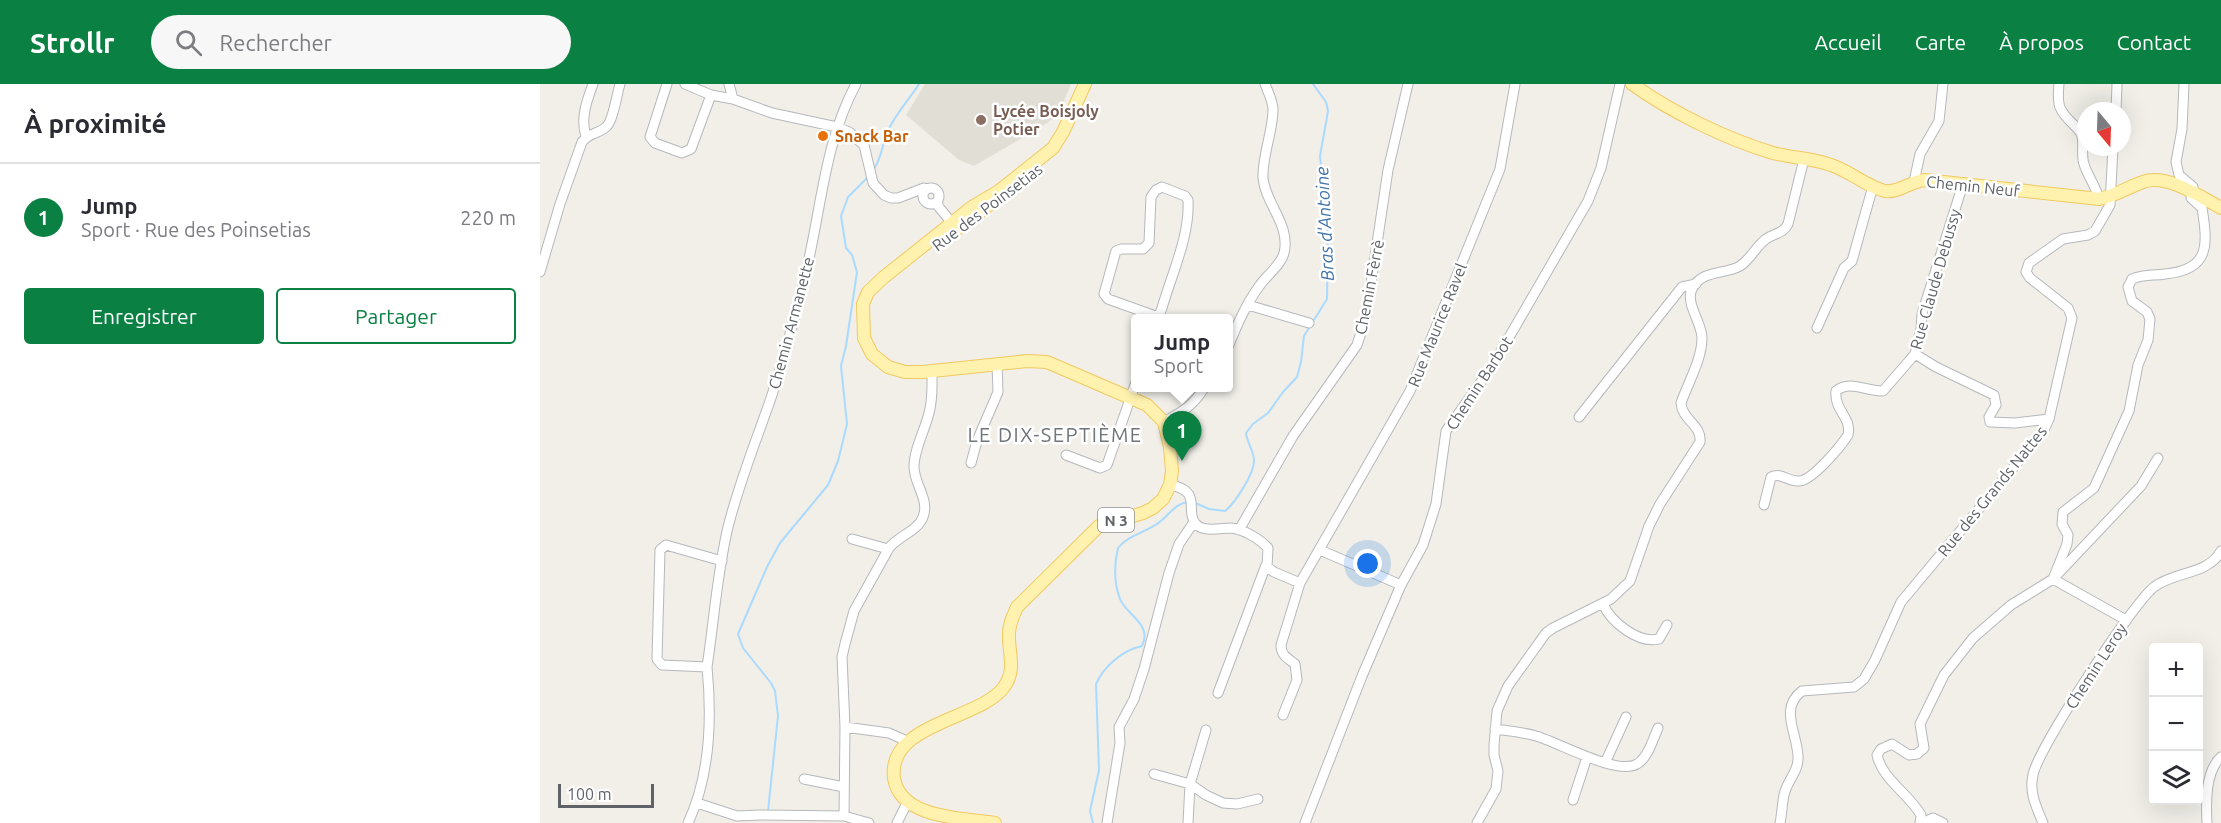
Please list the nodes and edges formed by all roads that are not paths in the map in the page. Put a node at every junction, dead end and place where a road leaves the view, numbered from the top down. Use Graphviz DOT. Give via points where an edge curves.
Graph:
graph roads {
  1 [pos="593,84"];
  2 [pos="621,84"];
  3 [pos="667,84"];
  4 [pos="685,84"];
  5 [pos="729,84"];
  6 [pos="856,84"];
  7 [pos="1085,84"];
  8 [pos="1090,84"];
  9 [pos="1264,84"];
  10 [pos="1408,84"];
  11 [pos="1515,84"];
  12 [pos="1620,84"];
  13 [pos="1632,84"];
  14 [pos="1943,84"];
  15 [pos="2059,84"];
  16 [pos="2117,84"];
  17 [pos="2184,84"];
  18 [pos="711,95"];
  19 [pos="733,99"];
  20 [pos="2116,102"];
  21 [pos="837,127"];
  22 [pos="586,136"];
  23 [pos="2112,156"];
  24 [pos="1804,159"];
  25 [pos="1914,182"];
  26 [pos="1963,184"];
  27 [pos="1873,186"];
  28 [pos="2191,192"];
  29 [pos="2105,197"];
  30 [pos="2221,208"];
  31 [pos="954,220"];
  32 [pos="932,243"];
  33 [pos="540,272"];
  34 [pos="1696,284"];
  35 [pos="1248,305"];
  36 [pos="1147,314"];
  37 [pos="1159,314"];
  38 [pos="1309,323"];
  39 [pos="1817,328"];
  40 [pos="1233,333"];
  41 [pos="1915,354"];
  42 [pos="997,364"];
  43 [pos="932,371"];
  44 [pos="1132,392"];
  45 [pos="1201,392"];
  46 [pos="1130,397"];
  47 [pos="1579,417"];
  48 [pos="2049,419"];
  49 [pos="1164,422"];
  50 [pos="1066,455"];
  51 [pos="2158,458"];
  52 [pos="971,463"];
  53 [pos="1170,485"];
  54 [pos="1764,505"];
  55 [pos="1194,522"];
  56 [pos="1239,530"];
  57 [pos="852,539"];
  58 [pos="888,549"];
  59 [pos="1320,550"];
  60 [pos="2221,551"];
  61 [pos="722,561"];
  62 [pos="1266,565"];
  63 [pos="2053,579"];
  64 [pos="1300,583"];
  65 [pos="1401,585"];
  66 [pos="1603,604"];
  67 [pos="2126,620"];
  68 [pos="1666,625"];
  69 [pos="707,667"];
  70 [pos="1218,693"];
  71 [pos="1283,715"];
  72 [pos="1626,717"];
  73 [pos="845,727"];
  74 [pos="1658,728"];
  75 [pos="1495,729"];
  76 [pos="1206,730"];
  77 [pos="909,742"];
  78 [pos="1587,757"];
  79 [pos="2221,757"];
  80 [pos="1605,763"];
  81 [pos="1154,774"];
  82 [pos="804,779"];
  83 [pos="1190,784"];
  84 [pos="844,787"];
  85 [pos="1258,799"];
  86 [pos="1573,800"];
  87 [pos="697,802"];
  88 [pos="907,803"];
  89 [pos="844,816"];
  90 [pos="688,823"];
  91 [pos="869,823"];
  92 [pos="897,823"];
  93 [pos="995,823"];
  94 [pos="1107,823"];
  95 [pos="1188,823"];
  96 [pos="1305,823"];
  97 [pos="1478,823"];
  98 [pos="1780,823"];
  99 [pos="1921,823"];
  100 [pos="1943,823"];
  101 [pos="2043,823"];
  102 [pos="2207,823"];
  1 -- 22 [label="street" via="585,112"];
  2 -- 22 [label="street" via="609,124"];
  3 -- 18 [label="street" via="650,137 655,143 682,153 691,149"];
  4 -- 18 [label="street"];
  5 -- 19 [label="street"];
  6 -- 21 [label="street, Chemin Armanette"];
  7 -- 31 [label="main road, Rue des Poinsetias" via="1053,148"];
  8 -- 31 [label="main road, Rue des Poinsetias" via="1070,134 1054,155"];
  9 -- 35 [label="street" via="1273,112 1263,179 1280,219 1285,246 1282,259"];
  10 -- 56 [label="street, Chemin Fèrrè" via="1388,170 1361,336 1293,436"];
  11 -- 59 [label="street, Rue Maurice Ravel" via="1500,170 1410,391"];
  12 -- 65 [label="street, Chemin Barbot" via="1601,168 1588,201 1493,365 1446,431 1436,504 1423,545"];
  13 -- 24 [label="main road, Chemin Neuf" via="1724,134 1774,153"];
  14 -- 25 [label="street" via="1939,121 1920,154"];
  15 -- 29 [label="street" via="2060,110 2079,130 2086,172"];
  16 -- 20 [label="street"];
  17 -- 28 [label="street" via="2176,162 2178,175 2193,187"];
  18 -- 19 [label="street"];
  19 -- 21 [label="street" via="784,117"];
  21 -- 31 [label="street" via="856,136 864,145 873,183 880,192 891,198 926,193 930,203 938,202"];
  21 -- 61 [label="street, Chemin Armanette" via="806,276 771,397 739,488"];
  22 -- 33 [label="street"];
  23 -- 29 [label="street, Rue des Grands Nattes"];
  24 -- 27 [label="main road, Chemin Neuf" via="1833,165"];
  24 -- 34 [label="street" via="1784,230 1767,238 1741,265 1715,272"];
  25 -- 26 [label="main road, Chemin Neuf"];
  25 -- 27 [label="main road, Chemin Neuf" via="1889,191"];
  26 -- 29 [label="main road, Chemin Neuf"];
  26 -- 41 [label="street, Rue Claude Debussy" via="1922,314"];
  27 -- 39 [label="street" via="1852,261 1844,268"];
  28 -- 29 [label="main road, Chemin Neuf" via="2150,179"];
  28 -- 30 [label="main road, Chemin Neuf"];
  28 -- 63 [label="street" via="2191,198 2202,208 2205,243 2201,260 2196,266 2167,274 2142,275 2132,279 2128,287 2132,301 2150,319 2148,340 2138,365 2129,411 2101,474 2094,488 2063,512 2067,544"];
  29 -- 48 [label="street, Rue des Grands Nattes" via="2110,205 2095,231 2063,239 2029,263 2026,272 2068,308 2072,318"];
  31 -- 32 [label="main road, Rue des Poinsetias"];
  31 -- 32 [label="main road" via="942,225"];
  32 -- 43 [label="main road, Rue des Poinsetias" via="868,292 863,315 864,338 879,361 905,372"];
  34 -- 47 [label="street" via="1682,287"];
  34 -- 66 [label="street" via="1691,297 1702,332 1702,346 1681,403 1685,417 1701,435 1700,442 1660,504 1630,581"];
  35 -- 38 [label="street"];
  35 -- 40 [label="street"];
  36 -- 37 [label="street" via="1104,294 1116,251 1143,249 1149,243 1151,197 1162,187 1185,196 1189,211"];
  41 -- 48 [label="street" via="1994,395 1996,405 1990,422"];
  41 -- 54 [label="street, Rue Claude Debussy" via="1883,391 1851,386 1836,391 1837,405 1849,425 1848,435 1808,479 1799,482 1780,475 1771,477"];
  42 -- 43 [label="main road, Rue des Poinsetias"];
  42 -- 46 [label="main road, Rue des Poinsetias" via="1047,362"];
  42 -- 52 [label="street" via="998,392"];
  43 -- 58 [label="street" via="930,412 914,464 924,517"];
  44 -- 46 [label="street"];
  45 -- 49 [label="street" via="1185,411"];
  46 -- 49 [label="main road, Rue des Poinsetias" via="1147,405"];
  46 -- 50 [label="street" via="1107,465 1100,468"];
  48 -- 98 [label="street, Rue des Grands Nattes" via="2043,432 1901,602 1864,679 1854,687 1802,691 1797,695 1789,710 1798,764 1784,793"];
  49 -- 53 [label="main road" via="1172,456"];
  51 -- 63 [label="street" via="2141,486"];
  53 -- 55 [label="street" via="1189,495"];
  53 -- 77 [label="main road, N 3" via="1153,508 1099,526 1017,607 1009,635 1009,678 997,695"];
  55 -- 56 [label="street" via="1203,528"];
  55 -- 94 [label="street" via="1179,544 1144,669 1119,727"];
  56 -- 62 [label="street" via="1268,548"];
  57 -- 58 [label="street"];
  58 -- 73 [label="street" via="854,611 845,644"];
  59 -- 64 [label="street, Rue Maurice Ravel"];
  59 -- 65 [label="street"];
  60 -- 67 [label="street, Chemin Leroy" via="2208,566 2152,588"];
  61 -- 69 [label="street, Chemin Armanette"];
  61 -- 69 [label="street" via="666,545 660,550 657,659 662,665"];
  62 -- 64 [label="street"];
  62 -- 70 [label="street"];
  63 -- 67 [label="street"];
  63 -- 99 [label="street" via="2011,605 1988,625 1944,675 1920,724 1924,748 1909,755 1892,744 1881,748 1877,755 1879,766 1922,814"];
  64 -- 71 [label="street, Rue Maurice Ravel" via="1281,645 1281,652 1295,664 1297,680"];
  65 -- 96 [label="street, Chemin Barbot"];
  66 -- 68 [label="street" via="1617,623 1648,640 1659,639"];
  66 -- 75 [label="street" via="1546,633 1508,686 1497,711"];
  67 -- 101 [label="street, Chemin Leroy" via="2038,759 2032,793"];
  69 -- 87 [label="street, Chemin Armanette" via="706,758"];
  72 -- 80 [label="street"];
  73 -- 77 [label="street" via="889,733"];
  73 -- 84 [label="street"];
  74 -- 80 [label="street" via="1638,764 1627,767"];
  75 -- 78 [label="street" via="1535,735"];
  75 -- 97 [label="street" via="1496,789"];
  76 -- 83 [label="street"];
  77 -- 88 [label="main road, N 3" via="897,758 894,771 898,790"];
  78 -- 80 [label="street"];
  78 -- 86 [label="street"];
  79 -- 102 [label="street" via="2207,790"];
  81 -- 83 [label="street"];
  82 -- 84 [label="street"];
  83 -- 85 [label="street" via="1223,803"];
  83 -- 95 [label="street"];
  84 -- 89 [label="street"];
  87 -- 89 [label="street" via="737,816"];
  87 -- 90 [label="street, Chemin Armanette"];
  88 -- 92 [label="street"];
  88 -- 93 [label="main road" via="921,810"];
  89 -- 91 [label="street"];
  99 -- 100 [label="street" via="1934,818"];
}
